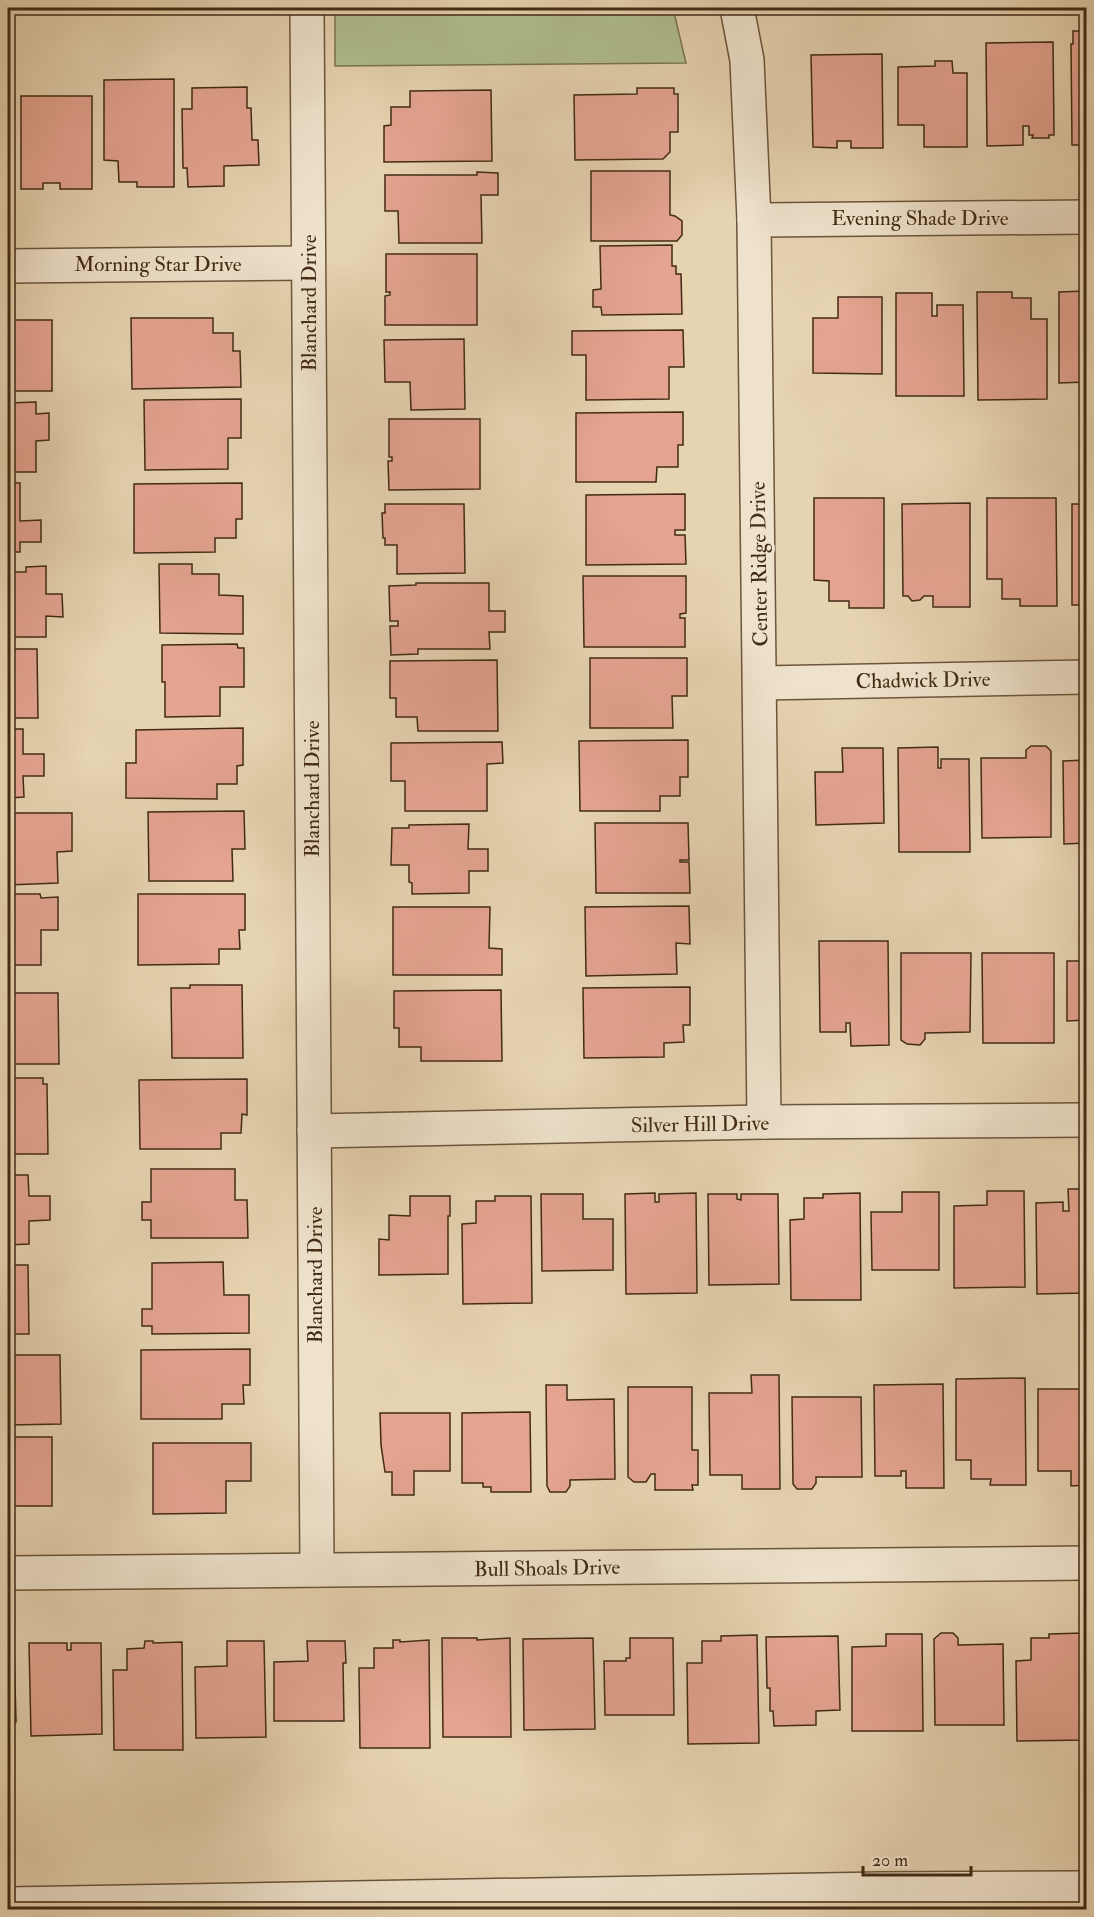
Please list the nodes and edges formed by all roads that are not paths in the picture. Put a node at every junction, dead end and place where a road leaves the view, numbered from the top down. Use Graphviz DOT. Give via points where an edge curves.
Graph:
graph roads {
  1 [pos="307,8"];
  2 [pos="737,8"];
  3 [pos="1086,217"];
  4 [pos="754,220"];
  5 [pos="308,263"];
  6 [pos="8,266"];
  7 [pos="1086,677"];
  8 [pos="760,683"];
  9 [pos="1086,1120"];
  10 [pos="764,1122"];
  11 [pos="314,1131"];
  12 [pos="1086,1563"];
  13 [pos="316,1570"];
  14 [pos="8,1574"];
  15 [pos="1086,1888"];
  16 [pos="8,1904"];
  17 [pos="43,1906"];
  1 -- 5 [label="street, Blanchard Drive"];
  2 -- 4 [label="street, Center Ridge Drive" via="747,60"];
  3 -- 4 [label="street, Evening Shade Drive"];
  4 -- 8 [label="street, Center Ridge Drive"];
  5 -- 6 [label="street, Morning Star Drive"];
  5 -- 11 [label="street, Blanchard Drive"];
  7 -- 8 [label="street, Chadwick Drive"];
  8 -- 10 [label="street, Center Ridge Drive"];
  9 -- 10 [label="street, Silver Hill Drive"];
  10 -- 11 [label="street, Silver Hill Drive"];
  11 -- 13 [label="street, Blanchard Drive"];
  12 -- 13 [label="street, Bull Shoals Drive"];
  13 -- 14 [label="street, Bull Shoals Drive"];
  15 -- 17 [label="street"];
  16 -- 17 [label="street"];
}
